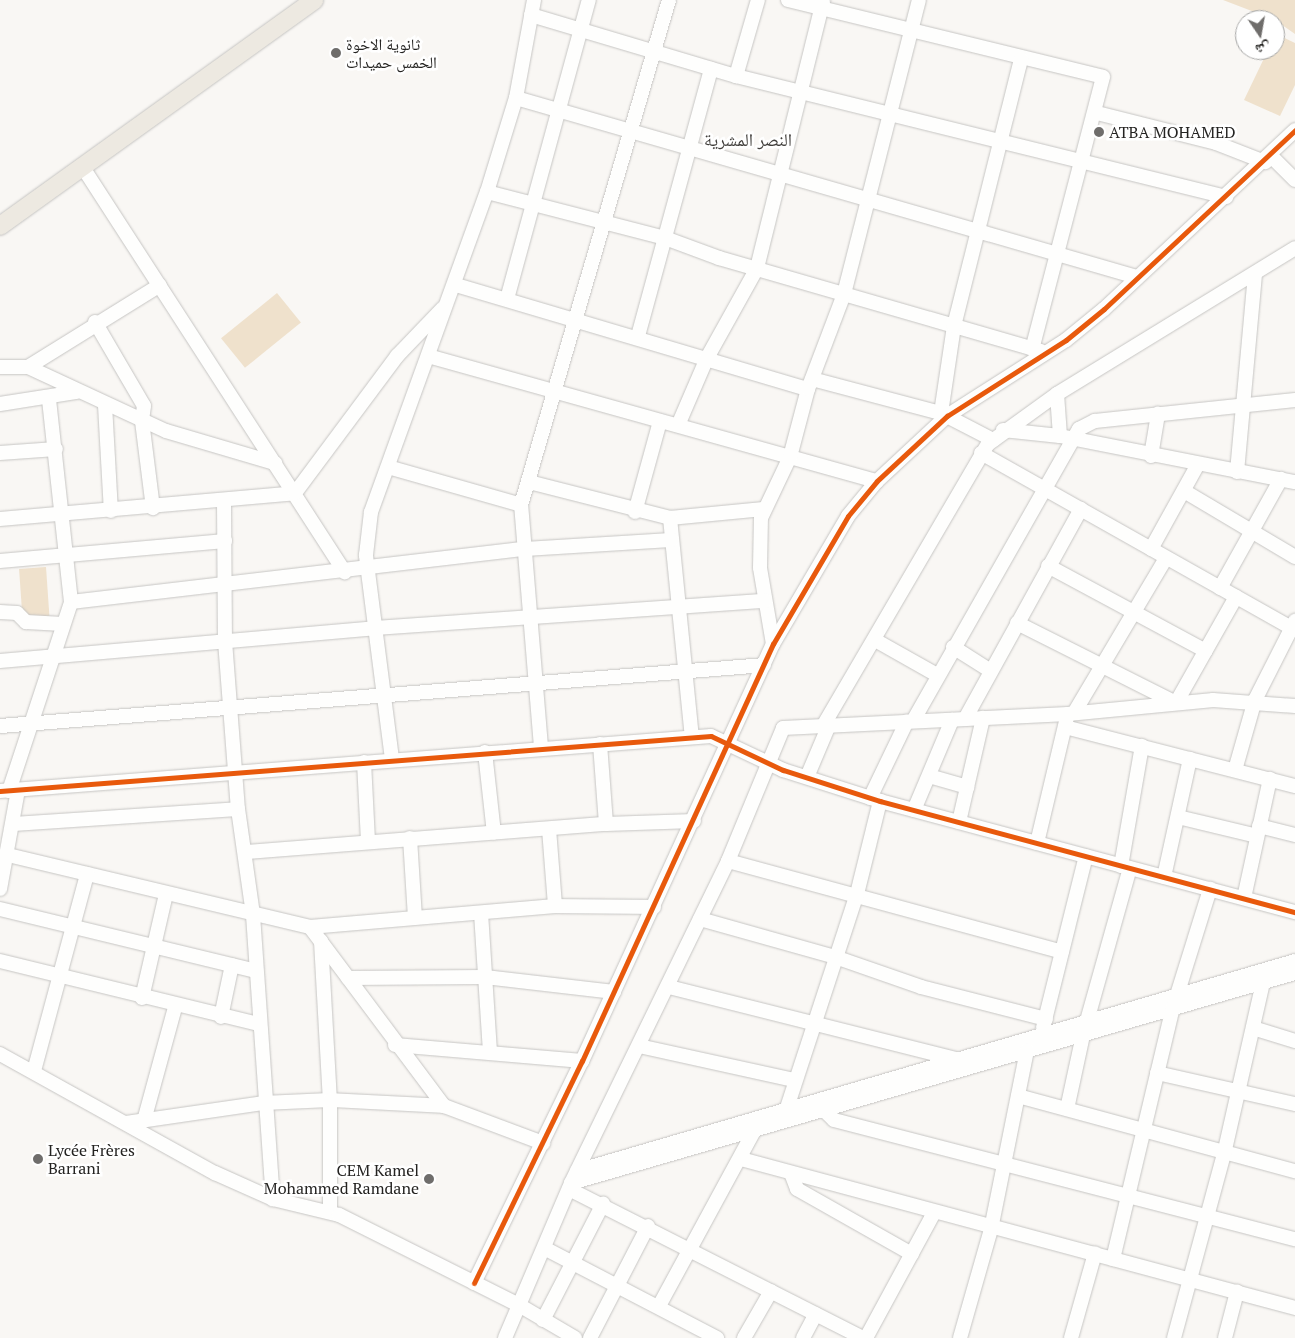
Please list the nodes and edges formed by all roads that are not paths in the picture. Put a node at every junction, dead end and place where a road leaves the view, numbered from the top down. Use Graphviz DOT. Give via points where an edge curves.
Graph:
graph roads {
  1 [pos="312,0"];
  2 [pos="534,0"];
  3 [pos="590,0"];
  4 [pos="669,0"];
  5 [pos="758,0"];
  6 [pos="788,0"];
  7 [pos="919,0"];
  8 [pos="823,4"];
  9 [pos="531,15"];
  10 [pos="580,29"];
  11 [pos="912,32"];
  12 [pos="658,50"];
  13 [pos="1021,59"];
  14 [pos="711,69"];
  15 [pos="736,76"];
  16 [pos="799,91"];
  17 [pos="516,98"];
  18 [pos="558,112"];
  19 [pos="1096,113"];
  20 [pos="890,116"];
  21 [pos="1295,130"];
  22 [pos="634,131"];
  23 [pos="1002,140"];
  24 [pos="691,145"];
  25 [pos="1268,159"];
  26 [pos="1083,161"];
  27 [pos="82,166"];
  28 [pos="780,176"];
  29 [pos="1295,180"];
  30 [pos="487,192"];
  31 [pos="1226,197"];
  32 [pos="532,201"];
  33 [pos="869,202"];
  34 [pos="607,224"];
  35 [pos="0,226"];
  36 [pos="978,232"];
  37 [pos="665,238"];
  38 [pos="1295,248"];
  39 [pos="1058,255"];
  40 [pos="757,268"];
  41 [pos="1255,274"];
  42 [pos="1137,277"];
  43 [pos="456,284"];
  44 [pos="160,285"];
  45 [pos="844,294"];
  46 [pos="506,300"];
  47 [pos="448,304"];
  48 [pos="576,320"];
  49 [pos="95,322"];
  50 [pos="954,326"];
  51 [pos="638,336"];
  52 [pos="1039,350"];
  53 [pos="428,356"];
  54 [pos="707,358"];
  55 [pos="0,367"];
  56 [pos="28,367"];
  57 [pos="810,384"];
  58 [pos="77,392"];
  59 [pos="555,394"];
  60 [pos="1057,394"];
  61 [pos="49,399"];
  62 [pos="1295,400"];
  63 [pos="0,404"];
  64 [pos="105,404"];
  65 [pos="1246,404"];
  66 [pos="944,414"];
  67 [pos="1158,414"];
  68 [pos="142,421"];
  69 [pos="660,421"];
  70 [pos="679,423"];
  71 [pos="998,435"];
  72 [pos="1067,437"];
  73 [pos="56,449"];
  74 [pos="981,453"];
  75 [pos="0,454"];
  76 [pos="790,456"];
  77 [pos="1151,456"];
  78 [pos="275,463"];
  79 [pos="1197,466"];
  80 [pos="388,467"];
  81 [pos="1237,472"];
  82 [pos="1281,479"];
  83 [pos="877,481"];
  84 [pos="529,482"];
  85 [pos="1295,482"];
  86 [pos="1045,489"];
  87 [pos="1184,491"];
  88 [pos="295,493"];
  89 [pos="224,501"];
  90 [pos="521,505"];
  91 [pos="153,508"];
  92 [pos="764,509"];
  93 [pos="1081,509"];
  94 [pos="110,511"];
  95 [pos="635,512"];
  96 [pos="65,515"];
  97 [pos="670,518"];
  98 [pos="0,520"];
  99 [pos="1253,532"];
  100 [pos="672,540"];
  101 [pos="225,541"];
  102 [pos="524,549"];
  103 [pos="1151,549"];
  104 [pos="69,556"];
  105 [pos="1295,557"];
  106 [pos="1166,558"];
  107 [pos="0,561"];
  108 [pos="1048,566"];
  109 [pos="368,568"];
  110 [pos="345,572"];
  111 [pos="224,587"];
  112 [pos="1220,588"];
  113 [pos="1236,597"];
  114 [pos="765,601"];
  115 [pos="71,602"];
  116 [pos="681,608"];
  117 [pos="0,612"];
  118 [pos="1133,613"];
  119 [pos="532,616"];
  120 [pos="1017,622"];
  121 [pos="63,624"];
  122 [pos="1294,626"];
  123 [pos="375,628"];
  124 [pos="875,640"];
  125 [pos="225,641"];
  126 [pos="773,644"];
  127 [pos="953,647"];
  128 [pos="1206,651"];
  129 [pos="51,658"];
  130 [pos="0,660"];
  131 [pos="764,664"];
  132 [pos="1102,666"];
  133 [pos="686,670"];
  134 [pos="991,671"];
  135 [pos="937,675"];
  136 [pos="537,680"];
  137 [pos="382,692"];
  138 [pos="1255,700"];
  139 [pos="1176,703"];
  140 [pos="229,705"];
  141 [pos="1295,706"];
  142 [pos="983,718"];
  143 [pos="1069,718"];
  144 [pos="959,720"];
  145 [pos="910,721"];
  146 [pos="33,722"];
  147 [pos="826,725"];
  148 [pos="0,726"];
  149 [pos="692,737"];
  150 [pos="730,743"];
  151 [pos="600,744"];
  152 [pos="1142,746"];
  153 [pos="541,747"];
  154 [pos="485,752"];
  155 [pos="1190,759"];
  156 [pos="392,760"];
  157 [pos="364,762"];
  158 [pos="765,763"];
  159 [pos="1235,770"];
  160 [pos="234,774"];
  161 [pos="929,776"];
  162 [pos="807,777"];
  163 [pos="1270,779"];
  164 [pos="1295,786"];
  165 [pos="967,787"];
  166 [pos="9,791"];
  167 [pos="875,799"];
  168 [pos="238,809"];
  169 [pos="914,810"];
  170 [pos="1178,817"];
  171 [pos="694,821"];
  172 [pos="959,822"];
  173 [pos="13,824"];
  174 [pos="606,824"];
  175 [pos="550,829"];
  176 [pos="1258,831"];
  177 [pos="494,833"];
  178 [pos="1295,835"];
  179 [pos="410,838"];
  180 [pos="368,841"];
  181 [pos="1038,843"];
  182 [pos="247,852"];
  183 [pos="8,855"];
  184 [pos="1086,856"];
  185 [pos="728,861"];
  186 [pos="1126,867"];
  187 [pos="87,874"];
  188 [pos="1164,877"];
  189 [pos="1210,889"];
  190 [pos="0,890"];
  191 [pos="166,894"];
  192 [pos="857,894"];
  193 [pos="1244,898"];
  194 [pos="555,906"];
  195 [pos="654,907"];
  196 [pos="0,909"];
  197 [pos="1295,912"];
  198 [pos="481,913"];
  199 [pos="253,915"];
  200 [pos="415,917"];
  201 [pos="700,918"];
  202 [pos="76,926"];
  203 [pos="310,927"];
  204 [pos="321,940"];
  205 [pos="153,945"];
  206 [pos="1062,952"];
  207 [pos="835,957"];
  208 [pos="0,962"];
  209 [pos="232,965"];
  210 [pos="1295,970"];
  211 [pos="256,971"];
  212 [pos="62,977"];
  213 [pos="485,977"];
  214 [pos="348,978"];
  215 [pos="1263,982"];
  216 [pos="669,987"];
  217 [pos="614,992"];
  218 [pos="142,998"];
  219 [pos="1175,1002"];
  220 [pos="175,1007"];
  221 [pos="221,1017"];
  222 [pos="1046,1019"];
  223 [pos="813,1020"];
  224 [pos="258,1024"];
  225 [pos="1253,1028"];
  226 [pos="1084,1029"];
  227 [pos="1041,1036"];
  228 [pos="1295,1041"];
  229 [pos="395,1045"];
  230 [pos="639,1046"];
  231 [pos="490,1051"];
  232 [pos="1027,1051"];
  233 [pos="0,1054"];
  234 [pos="960,1060"];
  235 [pos="582,1061"];
  236 [pos="980,1065"];
  237 [pos="34,1071"];
  238 [pos="1158,1073"];
  239 [pos="792,1080"];
  240 [pos="1237,1090"];
  241 [pos="1018,1096"];
  242 [pos="330,1100"];
  243 [pos="263,1103"];
  244 [pos="1295,1104"];
  245 [pos="444,1106"];
  246 [pos="1067,1109"];
  247 [pos="826,1112"];
  248 [pos="145,1117"];
  249 [pos="783,1118"];
  250 [pos="126,1123"];
  251 [pos="1144,1131"];
  252 [pos="753,1133"];
  253 [pos="543,1143"];
  254 [pos="1224,1154"];
  255 [pos="741,1160"];
  256 [pos="1004,1164"];
  257 [pos="1295,1172"];
  258 [pos="791,1173"];
  259 [pos="572,1181"];
  260 [pos="1127,1197"];
  261 [pos="273,1199"];
  262 [pos="602,1204"];
  263 [pos="330,1212"];
  264 [pos="934,1213"];
  265 [pos="1207,1217"];
  266 [pos="648,1226"];
  267 [pos="991,1229"];
  268 [pos="1295,1239"];
  269 [pos="692,1248"];
  270 [pos="546,1249"];
  271 [pos="1095,1253"];
  272 [pos="912,1254"];
  273 [pos="1113,1259"];
  274 [pos="576,1261"];
  275 [pos="1189,1279"];
  276 [pos="474,1283"];
  277 [pos="616,1283"];
  278 [pos="771,1291"];
  279 [pos="1237,1292"];
  280 [pos="519,1305"];
  281 [pos="659,1306"];
  282 [pos="1295,1308"];
  283 [pos="816,1314"];
  284 [pos="543,1320"];
  285 [pos="697,1333"];
  286 [pos="1076,1337"];
  287 [pos="506,1338"];
  288 [pos="575,1338"];
  289 [pos="590,1338"];
  290 [pos="717,1338"];
  291 [pos="744,1338"];
  292 [pos="803,1338"];
  293 [pos="865,1338"];
  294 [pos="960,1338"];
  295 [pos="1174,1338"];
  296 [pos="1225,1338"];
  1 -- 27 [label="main road"];
  2 -- 9 [label="street"];
  3 -- 10 [label="street"];
  4 -- 12 [label="street"];
  5 -- 15 [label="street"];
  6 -- 8 [label="street"];
  7 -- 11 [label="street"];
  8 -- 11 [label="street"];
  8 -- 16 [label="street"];
  9 -- 10 [label="street"];
  9 -- 17 [label="street"];
  10 -- 12 [label="street"];
  10 -- 18 [label="street"];
  11 -- 13 [label="street"];
  11 -- 20 [label="street"];
  12 -- 14 [label="street"];
  12 -- 22 [label="street"];
  13 -- 19 [label="street" via="1103,77"];
  13 -- 23 [label="street"];
  14 -- 15 [label="street"];
  14 -- 24 [label="street"];
  15 -- 16 [label="street"];
  16 -- 20 [label="street"];
  16 -- 28 [label="street"];
  17 -- 18 [label="street"];
  17 -- 30 [label="street"];
  18 -- 22 [label="street"];
  18 -- 32 [label="street"];
  19 -- 25 [label="street"];
  19 -- 26 [label="street"];
  20 -- 23 [label="street"];
  20 -- 33 [label="street"];
  21 -- 25 [label="street"];
  22 -- 24 [label="street"];
  22 -- 34 [label="street"];
  23 -- 26 [label="street"];
  23 -- 36 [label="street"];
  24 -- 28 [label="street"];
  24 -- 37 [label="street"];
  25 -- 29 [label="street"];
  25 -- 31 [label="street"];
  26 -- 31 [label="street"];
  26 -- 39 [label="street"];
  27 -- 35 [label="main road"];
  27 -- 44 [label="street"];
  28 -- 33 [label="street"];
  28 -- 40 [label="street"];
  30 -- 32 [label="street"];
  30 -- 43 [label="street"];
  31 -- 42 [label="street"];
  32 -- 34 [label="street"];
  32 -- 46 [label="street"];
  33 -- 36 [label="street"];
  33 -- 45 [label="street"];
  34 -- 37 [label="street"];
  34 -- 48 [label="street"];
  36 -- 39 [label="street"];
  36 -- 50 [label="street"];
  37 -- 40 [label="street"];
  37 -- 51 [label="street"];
  38 -- 41 [label="street"];
  39 -- 42 [label="street"];
  39 -- 52 [label="street"];
  40 -- 45 [label="street"];
  40 -- 54 [label="street"];
  41 -- 60 [label="street"];
  41 -- 65 [label="street"];
  42 -- 52 [label="street" via="1097,315"];
  43 -- 46 [label="street"];
  43 -- 47 [label="street"];
  44 -- 49 [label="street"];
  44 -- 78 [label="street"];
  45 -- 50 [label="street"];
  45 -- 57 [label="street"];
  46 -- 48 [label="street"];
  47 -- 53 [label="street"];
  47 -- 88 [label="street" via="397,356"];
  48 -- 51 [label="street"];
  48 -- 59 [label="street"];
  49 -- 56 [label="street"];
  49 -- 68 [label="street" via="142,400"];
  50 -- 52 [label="street"];
  50 -- 66 [label="street"];
  51 -- 54 [label="street"];
  52 -- 66 [label="street"];
  53 -- 59 [label="street"];
  53 -- 80 [label="street"];
  54 -- 57 [label="street"];
  54 -- 70 [label="street"];
  55 -- 56 [label="street"];
  56 -- 58 [label="street"];
  57 -- 66 [label="street"];
  57 -- 76 [label="street"];
  58 -- 61 [label="street"];
  58 -- 64 [label="street"];
  59 -- 69 [label="street"];
  59 -- 84 [label="street"];
  60 -- 71 [label="street"];
  60 -- 72 [label="street"];
  61 -- 63 [label="street"];
  61 -- 73 [label="street"];
  62 -- 65 [label="street"];
  64 -- 68 [label="street"];
  64 -- 94 [label="street"];
  65 -- 67 [label="street"];
  65 -- 81 [label="street"];
  66 -- 71 [label="street"];
  66 -- 83 [label="street"];
  67 -- 72 [label="street" via="1095,422"];
  67 -- 77 [label="street"];
  68 -- 78 [label="street"];
  68 -- 91 [label="street"];
  69 -- 70 [label="street"];
  69 -- 95 [label="street"];
  70 -- 76 [label="street"];
  71 -- 72 [label="street"];
  71 -- 74 [label="street"];
  72 -- 77 [label="street"];
  72 -- 86 [label="street"];
  73 -- 75 [label="street"];
  73 -- 96 [label="street"];
  74 -- 86 [label="street"];
  74 -- 124 [label="street"];
  76 -- 83 [label="street"];
  76 -- 92 [label="street"];
  77 -- 79 [label="street"];
  78 -- 88 [label="street"];
  79 -- 81 [label="street"];
  79 -- 87 [label="street"];
  80 -- 90 [label="street"];
  80 -- 109 [label="street" via="371,512"];
  81 -- 82 [label="street"];
  82 -- 85 [label="street"];
  82 -- 99 [label="street"];
  83 -- 126 [label="street" via="831,541"];
  84 -- 90 [label="street"];
  84 -- 95 [label="street"];
  86 -- 93 [label="street"];
  86 -- 127 [label="street"];
  87 -- 99 [label="street"];
  87 -- 103 [label="street"];
  88 -- 89 [label="street"];
  88 -- 110 [label="street"];
  89 -- 91 [label="street"];
  89 -- 101 [label="street"];
  90 -- 102 [label="street"];
  91 -- 94 [label="street"];
  92 -- 97 [label="street"];
  92 -- 114 [label="street" via="759,545"];
  93 -- 103 [label="street"];
  93 -- 108 [label="street"];
  94 -- 96 [label="street"];
  95 -- 97 [label="street"];
  96 -- 98 [label="street"];
  96 -- 104 [label="street"];
  97 -- 100 [label="street"];
  99 -- 105 [label="street"];
  99 -- 112 [label="street"];
  100 -- 102 [label="street"];
  100 -- 116 [label="street"];
  101 -- 104 [label="street"];
  101 -- 111 [label="street"];
  102 -- 109 [label="street"];
  102 -- 119 [label="street"];
  103 -- 106 [label="street"];
  104 -- 107 [label="street"];
  104 -- 115 [label="street"];
  106 -- 112 [label="street"];
  106 -- 118 [label="street"];
  108 -- 118 [label="street"];
  108 -- 120 [label="street"];
  109 -- 110 [label="street"];
  109 -- 123 [label="street"];
  110 -- 111 [label="street"];
  111 -- 115 [label="street"];
  111 -- 125 [label="street"];
  112 -- 113 [label="street"];
  113 -- 122 [label="street"];
  113 -- 128 [label="street"];
  114 -- 116 [label="street"];
  114 -- 126 [label="street"];
  115 -- 121 [label="street"];
  116 -- 119 [label="street"];
  116 -- 133 [label="street"];
  117 -- 121 [label="street" via="17,613 26,622"];
  118 -- 128 [label="street"];
  118 -- 132 [label="street"];
  119 -- 123 [label="street"];
  119 -- 136 [label="street"];
  120 -- 132 [label="street"];
  120 -- 134 [label="street"];
  121 -- 129 [label="street"];
  122 -- 138 [label="street"];
  123 -- 125 [label="street"];
  123 -- 137 [label="street"];
  124 -- 135 [label="street"];
  124 -- 147 [label="street"];
  125 -- 129 [label="street"];
  125 -- 140 [label="street"];
  126 -- 131 [label="street"];
  127 -- 134 [label="street"];
  127 -- 135 [label="street"];
  128 -- 139 [label="street"];
  129 -- 130 [label="street"];
  129 -- 146 [label="street"];
  131 -- 133 [label="street"];
  131 -- 150 [label="street"];
  132 -- 139 [label="street"];
  132 -- 143 [label="street"];
  133 -- 136 [label="street"];
  133 -- 149 [label="street"];
  134 -- 144 [label="street"];
  135 -- 145 [label="street"];
  136 -- 137 [label="street"];
  136 -- 153 [label="street"];
  137 -- 140 [label="street"];
  137 -- 156 [label="street"];
  138 -- 139 [label="street"];
  138 -- 141 [label="street"];
  138 -- 159 [label="street"];
  139 -- 143 [label="street"];
  140 -- 146 [label="street"];
  140 -- 160 [label="street"];
  142 -- 143 [label="street"];
  142 -- 144 [label="street"];
  142 -- 165 [label="street"];
  143 -- 152 [label="street"];
  143 -- 181 [label="street"];
  144 -- 145 [label="street"];
  144 -- 161 [label="street"];
  145 -- 147 [label="street"];
  145 -- 167 [label="street"];
  146 -- 148 [label="street"];
  146 -- 166 [label="street"];
  147 -- 158 [label="street" via="783,728"];
  147 -- 162 [label="street"];
  149 -- 150 [label="street" via="719,737"];
  149 -- 151 [label="street"];
  150 -- 158 [label="street"];
  150 -- 171 [label="street"];
  151 -- 153 [label="street"];
  151 -- 174 [label="street"];
  152 -- 155 [label="street"];
  152 -- 186 [label="street"];
  153 -- 154 [label="street"];
  154 -- 156 [label="street"];
  154 -- 177 [label="street"];
  155 -- 159 [label="street"];
  155 -- 170 [label="street"];
  156 -- 157 [label="street"];
  157 -- 160 [label="street"];
  157 -- 180 [label="street"];
  158 -- 162 [label="street"];
  158 -- 185 [label="street"];
  159 -- 163 [label="street"];
  160 -- 166 [label="street"];
  160 -- 168 [label="street"];
  161 -- 165 [label="street"];
  161 -- 169 [label="street"];
  162 -- 167 [label="street"];
  163 -- 164 [label="street"];
  163 -- 176 [label="street"];
  165 -- 172 [label="street"];
  166 -- 173 [label="street"];
  167 -- 169 [label="street"];
  167 -- 192 [label="street"];
  168 -- 173 [label="street"];
  168 -- 182 [label="street"];
  169 -- 172 [label="street"];
  170 -- 176 [label="street"];
  170 -- 188 [label="street"];
  171 -- 174 [label="street"];
  171 -- 195 [label="street"];
  172 -- 181 [label="street"];
  173 -- 183 [label="street"];
  174 -- 175 [label="street"];
  175 -- 177 [label="street"];
  175 -- 194 [label="street"];
  176 -- 178 [label="street"];
  176 -- 193 [label="street"];
  177 -- 179 [label="street"];
  179 -- 180 [label="street"];
  179 -- 200 [label="street"];
  180 -- 182 [label="street"];
  181 -- 184 [label="street"];
  182 -- 199 [label="street"];
  183 -- 187 [label="street"];
  183 -- 190 [label="street"];
  184 -- 186 [label="street"];
  184 -- 206 [label="street"];
  185 -- 192 [label="street"];
  185 -- 201 [label="street"];
  186 -- 188 [label="street"];
  186 -- 226 [label="street"];
  187 -- 191 [label="street"];
  187 -- 202 [label="street"];
  188 -- 189 [label="street"];
  189 -- 193 [label="street"];
  189 -- 219 [label="street"];
  191 -- 199 [label="street"];
  191 -- 205 [label="street"];
  192 -- 206 [label="street"];
  192 -- 207 [label="street"];
  193 -- 197 [label="street"];
  194 -- 195 [label="street"];
  194 -- 198 [label="street"];
  195 -- 217 [label="street"];
  196 -- 202 [label="street"];
  198 -- 200 [label="street"];
  198 -- 213 [label="street"];
  199 -- 203 [label="street"];
  199 -- 211 [label="street"];
  200 -- 203 [label="street"];
  201 -- 207 [label="street"];
  201 -- 216 [label="street"];
  202 -- 205 [label="street"];
  202 -- 212 [label="street"];
  203 -- 204 [label="street"];
  204 -- 214 [label="street"];
  204 -- 242 [label="street"];
  205 -- 209 [label="street"];
  205 -- 218 [label="street"];
  206 -- 222 [label="street"];
  207 -- 222 [label="street" via="921,987"];
  207 -- 223 [label="street"];
  208 -- 212 [label="street"];
  209 -- 211 [label="street"];
  209 -- 221 [label="street"];
  210 -- 215 [label="street"];
  210 -- 219 [label="street"];
  211 -- 224 [label="street"];
  212 -- 218 [label="street"];
  212 -- 237 [label="street"];
  213 -- 214 [label="street"];
  213 -- 217 [label="street"];
  213 -- 231 [label="street"];
  214 -- 229 [label="street"];
  215 -- 219 [label="street"];
  215 -- 225 [label="street"];
  216 -- 223 [label="street"];
  216 -- 230 [label="street"];
  217 -- 235 [label="street"];
  218 -- 220 [label="street"];
  219 -- 226 [label="street"];
  219 -- 238 [label="street"];
  220 -- 221 [label="street"];
  220 -- 248 [label="street"];
  221 -- 224 [label="street"];
  222 -- 227 [label="street"];
  223 -- 234 [label="street"];
  223 -- 239 [label="street"];
  224 -- 243 [label="street"];
  225 -- 228 [label="street"];
  225 -- 240 [label="street"];
  226 -- 227 [label="street"];
  226 -- 232 [label="street"];
  226 -- 246 [label="street"];
  227 -- 234 [label="street"];
  229 -- 231 [label="street"];
  229 -- 245 [label="street"];
  230 -- 239 [label="street"];
  230 -- 259 [label="street"];
  231 -- 235 [label="street"];
  232 -- 236 [label="street"];
  232 -- 241 [label="street"];
  233 -- 237 [label="street"];
  234 -- 236 [label="street"];
  234 -- 249 [label="street"];
  235 -- 253 [label="street"];
  236 -- 247 [label="street"];
  237 -- 250 [label="street"];
  238 -- 240 [label="street"];
  238 -- 251 [label="street"];
  239 -- 249 [label="street"];
  240 -- 244 [label="street"];
  240 -- 254 [label="street"];
  241 -- 246 [label="street"];
  241 -- 256 [label="street"];
  242 -- 243 [label="street"];
  242 -- 245 [label="street"];
  242 -- 263 [label="street"];
  243 -- 248 [label="street"];
  243 -- 261 [label="street"];
  245 -- 253 [label="street"];
  246 -- 251 [label="street"];
  247 -- 249 [label="street"];
  247 -- 256 [label="street" via="834,1120"];
  248 -- 250 [label="street"];
  249 -- 252 [label="street"];
  249 -- 259 [label="street"];
  250 -- 261 [label="street" via="215,1173"];
  251 -- 254 [label="street"];
  251 -- 260 [label="street"];
  252 -- 255 [label="street"];
  252 -- 259 [label="street"];
  253 -- 276 [label="street"];
  254 -- 257 [label="street"];
  254 -- 265 [label="street"];
  255 -- 258 [label="street"];
  255 -- 269 [label="street"];
  256 -- 260 [label="street"];
  256 -- 267 [label="street"];
  258 -- 264 [label="street"];
  258 -- 272 [label="street" via="797,1190"];
  259 -- 262 [label="street"];
  259 -- 270 [label="street"];
  260 -- 265 [label="street"];
  260 -- 273 [label="street"];
  261 -- 263 [label="street"];
  262 -- 266 [label="street"];
  262 -- 274 [label="street"];
  263 -- 276 [label="street"];
  264 -- 267 [label="street"];
  264 -- 272 [label="street"];
  265 -- 268 [label="street"];
  265 -- 275 [label="street"];
  266 -- 269 [label="street"];
  266 -- 277 [label="street"];
  267 -- 271 [label="street"];
  267 -- 294 [label="street"];
  269 -- 278 [label="street"];
  269 -- 281 [label="street"];
  270 -- 274 [label="street"];
  270 -- 280 [label="street"];
  271 -- 273 [label="street"];
  271 -- 286 [label="street"];
  272 -- 293 [label="street"];
  273 -- 275 [label="street"];
  274 -- 277 [label="street"];
  274 -- 284 [label="street"];
  275 -- 279 [label="street"];
  275 -- 295 [label="street"];
  276 -- 280 [label="street"];
  277 -- 281 [label="street"];
  277 -- 289 [label="street"];
  278 -- 283 [label="street"];
  278 -- 291 [label="street"];
  279 -- 282 [label="street"];
  279 -- 296 [label="street"];
  280 -- 284 [label="street"];
  280 -- 287 [label="street"];
  281 -- 285 [label="street"];
  283 -- 292 [label="street"];
  283 -- 293 [label="street"];
  284 -- 288 [label="street"];
  285 -- 290 [label="street"];
}
